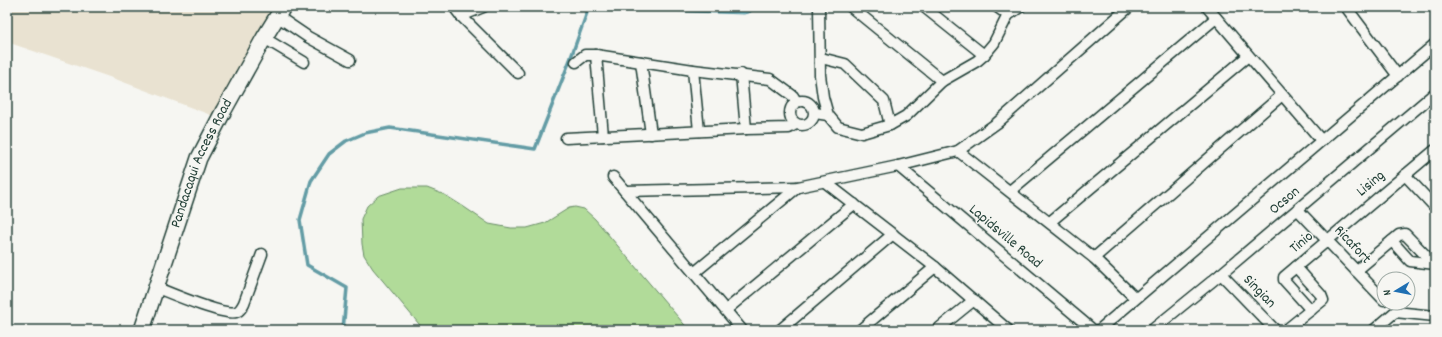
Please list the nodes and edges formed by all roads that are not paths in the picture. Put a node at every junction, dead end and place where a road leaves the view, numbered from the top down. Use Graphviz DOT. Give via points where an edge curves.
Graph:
graph roads {
  1 [pos="454,7"];
  2 [pos="483,7"];
  3 [pos="819,7"];
  4 [pos="851,7"];
  5 [pos="924,7"];
  6 [pos="997,7"];
  7 [pos="1020,7"];
  8 [pos="1129,7"];
  9 [pos="1207,7"];
  10 [pos="1346,7"];
  11 [pos="280,12"];
  12 [pos="461,16"];
  13 [pos="1008,16"];
  14 [pos="1216,18"];
  15 [pos="264,38"];
  16 [pos="1435,44"];
  17 [pos="596,55"];
  18 [pos="984,55"];
  19 [pos="1248,56"];
  20 [pos="821,58"];
  21 [pos="350,60"];
  22 [pos="304,62"];
  23 [pos="576,62"];
  24 [pos="641,62"];
  25 [pos="693,70"];
  26 [pos="518,72"];
  27 [pos="741,74"];
  28 [pos="1398,76"];
  29 [pos="942,81"];
  30 [pos="1435,93"];
  31 [pos="1282,95"];
  32 [pos="796,101"];
  33 [pos="815,113"];
  34 [pos="828,115"];
  35 [pos="796,124"];
  36 [pos="890,125"];
  37 [pos="746,129"];
  38 [pos="699,131"];
  39 [pos="651,134"];
  40 [pos="603,136"];
  41 [pos="566,138"];
  42 [pos="1321,140"];
  43 [pos="1435,150"];
  44 [pos="958,151"];
  45 [pos="898,166"];
  46 [pos="1405,175"];
  47 [pos="613,177"];
  48 [pos="824,182"];
  49 [pos="798,188"];
  50 [pos="625,191"];
  51 [pos="1010,191"];
  52 [pos="854,204"];
  53 [pos="1435,207"];
  54 [pos="1298,210"];
  55 [pos="1050,222"];
  56 [pos="893,234"];
  57 [pos="1327,241"];
  58 [pos="1392,241"];
  59 [pos="262,254"];
  60 [pos="1094,258"];
  61 [pos="1435,264"];
  62 [pos="1296,267"];
  63 [pos="935,268"];
  64 [pos="1356,271"];
  65 [pos="694,273"];
  66 [pos="1221,274"];
  67 [pos="155,287"];
  68 [pos="1376,292"];
  69 [pos="1135,298"];
  70 [pos="974,300"];
  71 [pos="726,310"];
  72 [pos="1311,310"];
  73 [pos="1395,312"];
  74 [pos="1435,316"];
  75 [pos="142,330"];
  76 [pos="742,330"];
  77 [pos="780,330"];
  78 [pos="860,330"];
  79 [pos="937,330"];
  80 [pos="1008,330"];
  81 [pos="1093,330"];
  82 [pos="1099,330"];
  83 [pos="1152,330"];
  84 [pos="1275,330"];
  85 [pos="1286,330"];
  86 [pos="1374,330"];
  1 -- 12 [label="street"];
  2 -- 12 [label="street"];
  3 -- 20 [label="street"];
  4 -- 29 [label="street"];
  5 -- 18 [label="street"];
  6 -- 13 [label="street"];
  7 -- 13 [label="street"];
  8 -- 44 [label="street" via="997,123"];
  9 -- 14 [label="street"];
  10 -- 28 [label="street"];
  11 -- 15 [label="street, Pandacaqui Access Road"];
  11 -- 21 [label="street" via="308,37"];
  12 -- 26 [label="street"];
  13 -- 18 [label="street" via="994,43"];
  14 -- 19 [label="street"];
  14 -- 51 [label="street"];
  15 -- 22 [label="street"];
  15 -- 67 [label="street, Pandacaqui Access Road" via="199,158"];
  16 -- 28 [label="street"];
  17 -- 23 [label="street" via="586,55"];
  17 -- 24 [label="street"];
  17 -- 40 [label="street"];
  18 -- 29 [label="street"];
  19 -- 31 [label="street"];
  19 -- 55 [label="street"];
  20 -- 34 [label="street" via="820,75"];
  20 -- 36 [label="street" via="845,64 884,101"];
  24 -- 25 [label="street"];
  24 -- 39 [label="street"];
  25 -- 27 [label="street"];
  25 -- 38 [label="street"];
  27 -- 32 [label="street" via="770,79"];
  27 -- 37 [label="street"];
  28 -- 42 [label="street"];
  29 -- 36 [label="street" via="906,116"];
  30 -- 54 [label="street, Ocson"];
  31 -- 42 [label="street"];
  31 -- 60 [label="street"];
  32 -- 33 [label="street" via="806,100 813,106"];
  32 -- 35 [label="street" via="790,108 790,117"];
  33 -- 34 [label="street"];
  33 -- 35 [label="street" via="812,121 805,126"];
  34 -- 36 [label="street" via="838,127 862,133"];
  35 -- 37 [label="street" via="788,128"];
  37 -- 38 [label="street"];
  38 -- 39 [label="street"];
  39 -- 40 [label="street"];
  40 -- 41 [label="street"];
  42 -- 69 [label="street"];
  43 -- 46 [label="street, Lising"];
  44 -- 45 [label="street"];
  44 -- 51 [label="street"];
  45 -- 48 [label="street"];
  45 -- 81 [label="street, Lapidsville Road"];
  46 -- 53 [label="street"];
  46 -- 57 [label="street, Lising"];
  47 -- 50 [label="street"];
  48 -- 49 [label="street"];
  48 -- 52 [label="street"];
  49 -- 50 [label="street"];
  49 -- 65 [label="street"];
  50 -- 65 [label="street"];
  51 -- 55 [label="street"];
  52 -- 56 [label="street"];
  52 -- 71 [label="street"];
  54 -- 57 [label="street, Ricafort"];
  54 -- 66 [label="street, Ocson"];
  55 -- 60 [label="street"];
  56 -- 63 [label="street"];
  56 -- 77 [label="street"];
  57 -- 62 [label="street, Tinio"];
  57 -- 64 [label="street, Ricafort"];
  58 -- 61 [label="street" via="1410,261"];
  58 -- 61 [label="street" via="1405,234"];
  58 -- 64 [label="street"];
  59 -- 67 [label="street" via="244,303 236,312 218,309"];
  60 -- 69 [label="street"];
  62 -- 72 [label="street, Tinio" via="1323,300"];
  62 -- 72 [label="street, Tinio" via="1284,277 1284,280"];
  63 -- 70 [label="street"];
  63 -- 78 [label="street"];
  64 -- 68 [label="street, Ricafort"];
  65 -- 71 [label="street"];
  66 -- 83 [label="street, Ocson"];
  66 -- 84 [label="street, Singian"];
  67 -- 75 [label="street, Pandacaqui Access Road"];
  69 -- 82 [label="street"];
  70 -- 79 [label="street"];
  70 -- 80 [label="street"];
  71 -- 76 [label="street"];
  72 -- 85 [label="street, Tinio"];
  73 -- 74 [label="street"];
  73 -- 86 [label="street"];
}
